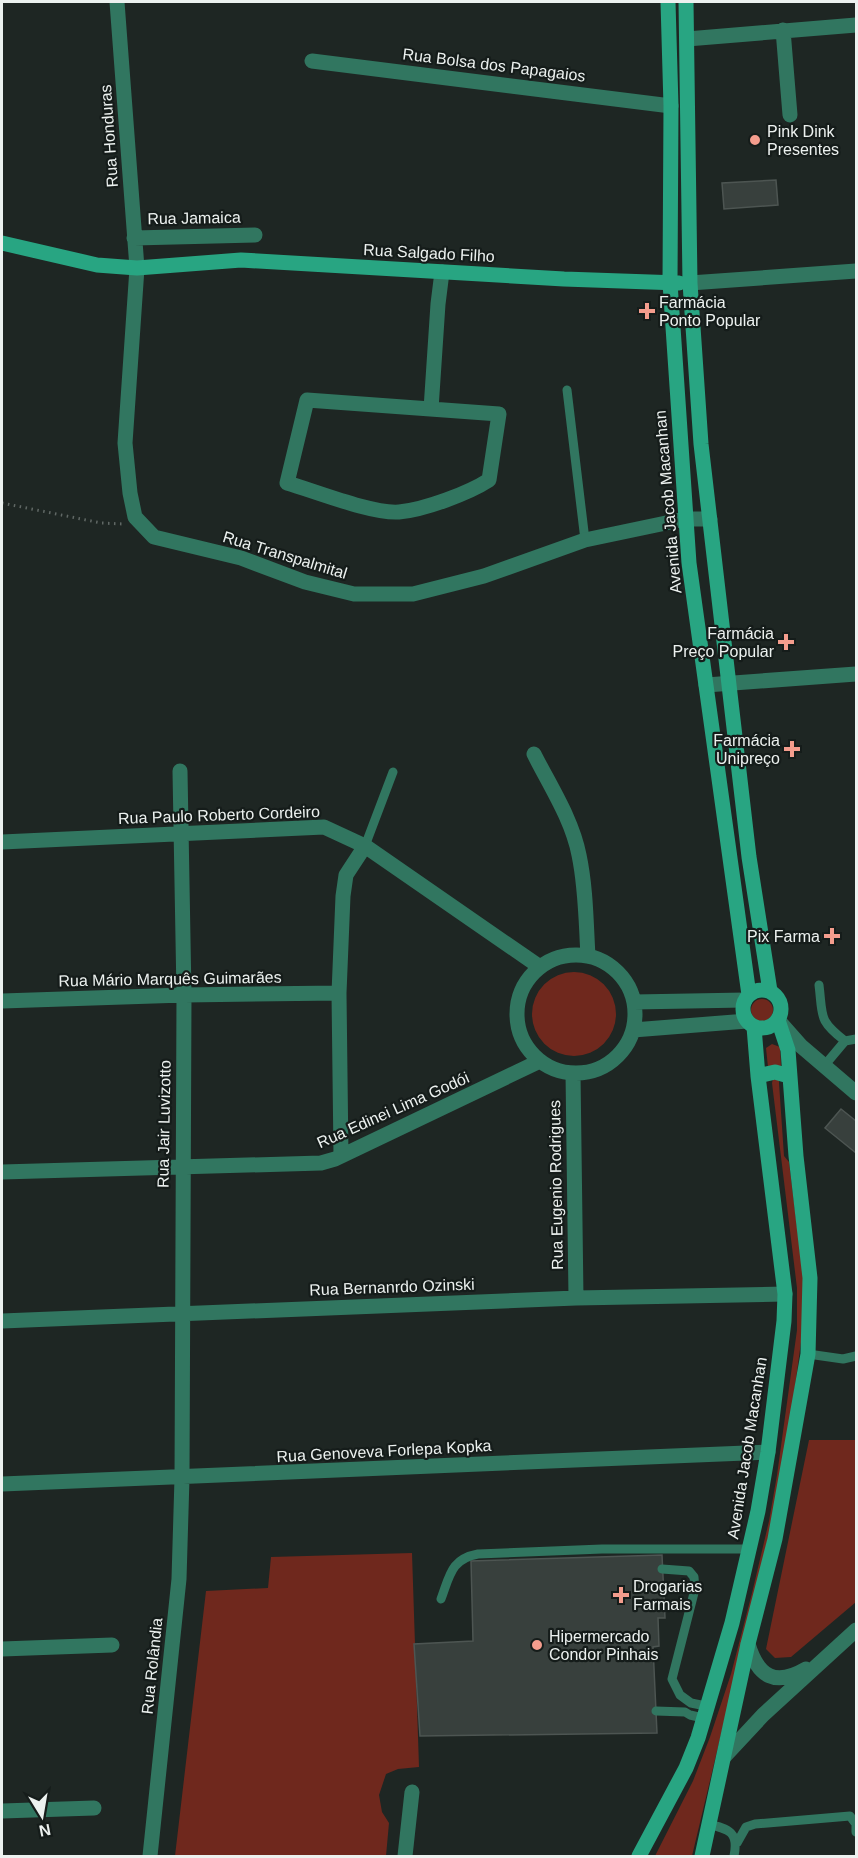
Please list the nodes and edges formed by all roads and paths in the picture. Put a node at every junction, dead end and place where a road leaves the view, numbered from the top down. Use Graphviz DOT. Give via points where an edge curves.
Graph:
graph roads {
  1 [pos="117,2"];
  2 [pos="668,2"];
  3 [pos="686,2"];
  4 [pos="856,25"];
  5 [pos="783,30"];
  6 [pos="687,39"];
  7 [pos="312,61"];
  8 [pos="671,106"];
  9 [pos="790,116"];
  10 [pos="255,235"];
  11 [pos="134,238"];
  12 [pos="2,243"];
  13 [pos="137,268"];
  14 [pos="856,271"];
  15 [pos="442,272"];
  16 [pos="670,282"];
  17 [pos="690,283"];
  18 [pos="567,390"];
  19 [pos="431,409"];
  20 [pos="2,503"];
  21 [pos="685,519"];
  22 [pos="710,519"];
  23 [pos="143,525"];
  24 [pos="585,540"];
  25 [pos="856,674"];
  26 [pos="730,682"];
  27 [pos="706,685"];
  28 [pos="534,754"];
  29 [pos="180,771"];
  30 [pos="393,772"];
  31 [pos="182,835"];
  32 [pos="2,842"];
  33 [pos="365,846"];
  34 [pos="588,956"];
  35 [pos="540,967"];
  36 [pos="819,985"];
  37 [pos="770,991"];
  38 [pos="339,993"];
  39 [pos="184,995"];
  40 [pos="747,997"];
  41 [pos="2,1001"];
  42 [pos="634,1002"];
  43 [pos="778,1020"];
  44 [pos="751,1024"];
  45 [pos="633,1030"];
  46 [pos="856,1039"];
  47 [pos="845,1041"];
  48 [pos="540,1061"];
  49 [pos="824,1066"];
  50 [pos="573,1073"];
  51 [pos="758,1076"];
  52 [pos="789,1076"];
  53 [pos="856,1093"];
  54 [pos="341,1156"];
  55 [pos="182,1166"];
  56 [pos="2,1172"];
  57 [pos="785,1294"];
  58 [pos="576,1298"];
  59 [pos="181,1314"];
  60 [pos="2,1321"];
  61 [pos="808,1354"];
  62 [pos="856,1356"];
  63 [pos="768,1452"];
  64 [pos="182,1478"];
  65 [pos="2,1484"];
  66 [pos="749,1549"];
  67 [pos="662,1569"];
  68 [pos="441,1599"];
  69 [pos="856,1630"];
  70 [pos="748,1644"];
  71 [pos="112,1645"];
  72 [pos="2,1649"];
  73 [pos="825,1658"];
  74 [pos="656,1711"];
  75 [pos="705,1712"];
  76 [pos="724,1757"];
  77 [pos="412,1792"];
  78 [pos="94,1808"];
  79 [pos="2,1811"];
  80 [pos="708,1824"];
  81 [pos="856,1832"];
  82 [pos="737,1843"];
  83 [pos="150,1857"];
  84 [pos="405,1857"];
  85 [pos="639,1857"];
  86 [pos="702,1857"];
  87 [pos="734,1857"];
  1 -- 11 [label="street, Rua Honduras"];
  2 -- 8 [label="main road, Avenida Jacob Macanhan"];
  3 -- 6 [label="main road"];
  4 -- 5 [label="street"];
  5 -- 6 [label="street"];
  5 -- 9 [label="street"];
  6 -- 17 [label="main road"];
  7 -- 8 [label="street, Rua Bolsa dos Papagaios"];
  8 -- 16 [label="main road, Avenida Jacob Macanhan"];
  10 -- 11 [label="street, Rua Jamaica"];
  11 -- 13 [label="street, Rua Honduras"];
  12 -- 13 [label="main road, Rua Salgado Filho" via="97,265"];
  13 -- 15 [label="main road, Rua Salgado Filho" via="241,260"];
  13 -- 23 [label="street" via="125,442 135,517"];
  14 -- 17 [label="street, Rua Salgado Filho"];
  15 -- 16 [label="main road, Rua Salgado Filho"];
  15 -- 19 [label="street"];
  16 -- 17 [label="main road, Rua Salgado Filho"];
  16 -- 21 [label="main road, Avenida Jacob Macanhan"];
  17 -- 22 [label="main road"];
  18 -- 24 [label="lane"];
  19 -- 19 [label="street" via="307,400 287,483 366,507 397,512 474,490 489,480 499,414"];
  20 -- 23 [label="path" via="101,523"];
  21 -- 22 [label="street, Rua Transpalmital"];
  21 -- 24 [label="street, Rua Transpalmital"];
  21 -- 27 [label="main road, Avenida Jacob Macanhan"];
  22 -- 26 [label="main road"];
  23 -- 24 [label="street, Rua Transpalmital" via="154,537 241,558 305,582 354,594 413,594 483,576"];
  25 -- 26 [label="street"];
  26 -- 27 [label="street"];
  26 -- 37 [label="main road" via="749,857"];
  27 -- 40 [label="main road, Avenida Jacob Macanhan"];
  28 -- 34 [label="street" via="579,853"];
  29 -- 31 [label="street, Rua Jair Luvizotto"];
  30 -- 33 [label="lane"];
  31 -- 32 [label="street, Rua Paulo Roberto Cordeiro"];
  31 -- 33 [label="street, Rua Paulo Roberto Cordeiro" via="324,826"];
  31 -- 39 [label="street, Rua Jair Luvizotto"];
  33 -- 35 [label="street, Rua Paulo Roberto Cordeiro"];
  33 -- 38 [label="street" via="346,875"];
  34 -- 35 [label="street" via="565,956"];
  34 -- 42 [label="street" via="618,972"];
  35 -- 48 [label="street" via="522,990 516,1016 523,1041"];
  36 -- 47 [label="lane" via="824,1021"];
  37 -- 40 [label="main road" via="759,990"];
  37 -- 43 [label="main road" via="781,1004"];
  38 -- 39 [label="street, Rua Mário Marquês Guimarães"];
  38 -- 54 [label="street"];
  39 -- 41 [label="street, Rua Mário Marquês Guimarães"];
  39 -- 55 [label="street, Rua Jair Luvizotto"];
  40 -- 42 [label="street"];
  40 -- 44 [label="main road" via="743,1011"];
  42 -- 45 [label="street"];
  43 -- 44 [label="main road" via="768,1027"];
  43 -- 49 [label="street"];
  43 -- 52 [label="main road" via="788,1050"];
  44 -- 45 [label="street"];
  44 -- 51 [label="main road, Avenida Jacob Macanhan"];
  45 -- 50 [label="street" via="610,1062 595,1070"];
  46 -- 47 [label="lane"];
  47 -- 49 [label="lane"];
  48 -- 50 [label="street"];
  48 -- 54 [label="street, Rua Edinei Lima Godói"];
  49 -- 53 [label="street"];
  50 -- 58 [label="street, Rua Eugenio Rodrigues"];
  51 -- 52 [label="main road" via="775,1072"];
  51 -- 57 [label="main road, Avenida Jacob Macanhan"];
  52 -- 61 [label="main road" via="810,1278"];
  54 -- 55 [label="street, Rua Edinei Lima Godói" via="308,1164"];
  55 -- 56 [label="street, Rua Edinei Lima Godói"];
  55 -- 59 [label="street, Rua Jair Luvizotto"];
  57 -- 58 [label="street, Rua Bernanrdo Ozinski"];
  57 -- 63 [label="main road, Avenida Jacob Macanhan"];
  58 -- 59 [label="street, Rua Bernanrdo Ozinski"];
  59 -- 60 [label="street, Rua Bernanrdo Ozinski"];
  59 -- 64 [label="street, Rua Jair Luvizotto"];
  61 -- 62 [label="lane" via="843,1359"];
  61 -- 70 [label="main road" via="776,1539"];
  63 -- 64 [label="street, Rua Genoveva Forlepa Kopka"];
  63 -- 66 [label="main road, Avenida Jacob Macanhan"];
  64 -- 65 [label="street, Rua Genoveva Forlepa Kopka"];
  64 -- 83 [label="street, Rua Rolândia" via="179,1579"];
  66 -- 68 [label="lane" via="478,1554 454,1564"];
  66 -- 75 [label="main road, Avenida Jacob Macanhan"];
  67 -- 75 [label="lane" via="689,1571 694,1577 695,1589 672,1679 680,1695"];
  69 -- 73 [label="street"];
  70 -- 73 [label="street" via="760,1670 776,1679 795,1675"];
  70 -- 76 [label="main road"];
  71 -- 72 [label="street"];
  73 -- 76 [label="street"];
  74 -- 75 [label="lane" via="690,1715"];
  75 -- 85 [label="main road, Avenida Jacob Macanhan" via="686,1768"];
  76 -- 80 [label="main road"];
  77 -- 84 [label="street"];
  78 -- 79 [label="street"];
  80 -- 82 [label="lane" via="732,1833"];
  80 -- 86 [label="main road"];
  81 -- 82 [label="lane" via="850,1816 755,1824 746,1827"];
  82 -- 87 [label="lane"];
}
